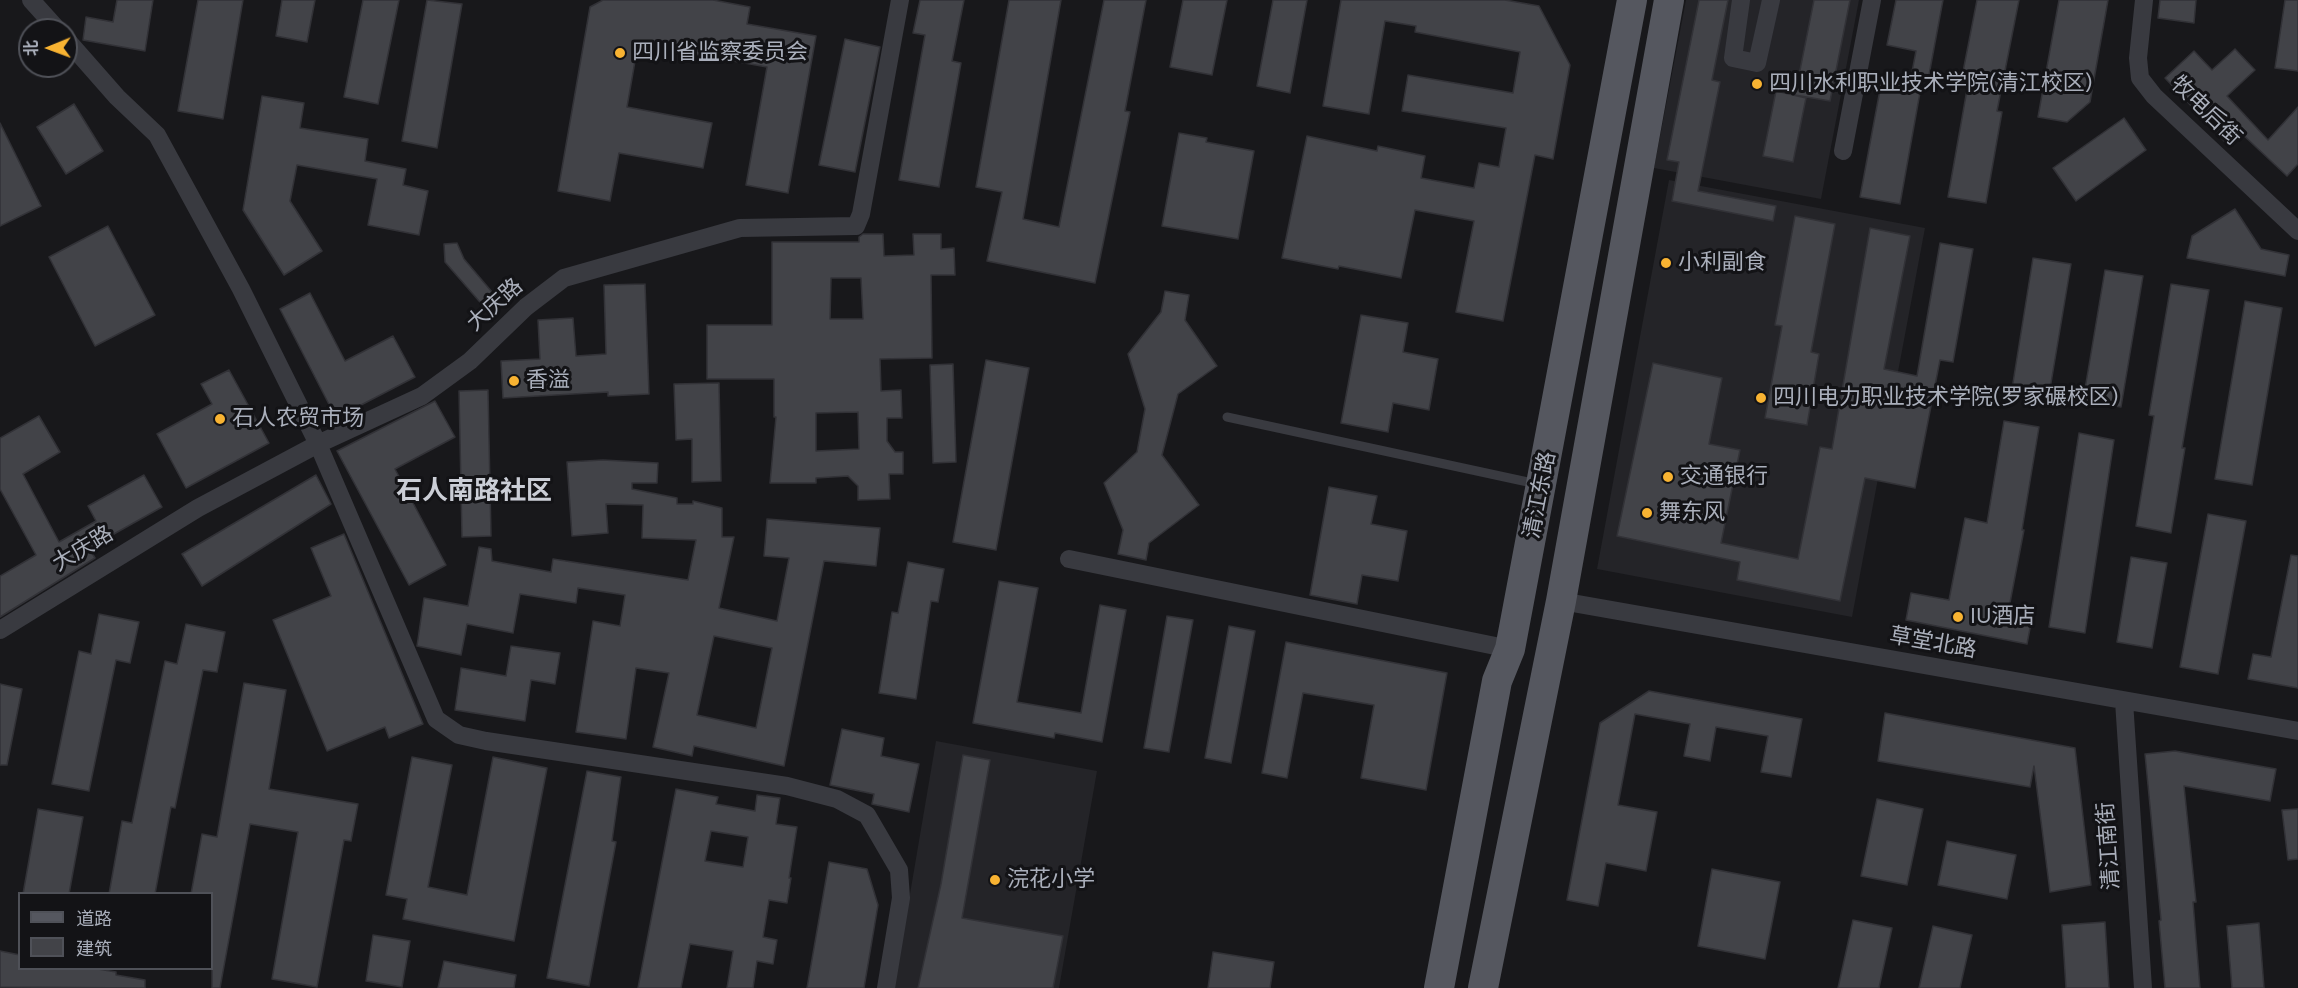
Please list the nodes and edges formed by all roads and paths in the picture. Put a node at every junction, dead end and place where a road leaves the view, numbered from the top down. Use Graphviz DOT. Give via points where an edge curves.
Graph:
graph roads {
  1 [pos="31,0"];
  2 [pos="900,0"];
  3 [pos="1632,0"];
  4 [pos="1669,0"];
  5 [pos="1741,0"];
  6 [pos="1771,0"];
  7 [pos="1872,0"];
  8 [pos="2144,0"];
  9 [pos="47,18"];
  10 [pos="78,53"];
  11 [pos="1843,151"];
  12 [pos="2298,231"];
  13 [pos="1227,417"];
  14 [pos="318,444"];
  15 [pos="1542,486"];
  16 [pos="1069,559"];
  17 [pos="1561,601"];
  18 [pos="0,630"];
  19 [pos="1510,649"];
  20 [pos="2124,701"];
  21 [pos="2298,731"];
  22 [pos="886,988"];
  23 [pos="1439,988"];
  24 [pos="1483,988"];
  25 [pos="2143,988"];
  1 -- 9 [label="street"];
  2 -- 14 [label="street, 大庆路" via="856,226 740,228 564,278 525,307 470,361 422,396"];
  3 -- 15 [label="main road, 清江东路"];
  4 -- 17 [label="main road, 清江东路"];
  5 -- 6 [label="street" via="1733,58 1756,63"];
  7 -- 11 [label="street"];
  8 -- 12 [label="street, 牧电后街" via="2138,58 2140,78 2154,96"];
  10 -- 14 [label="street" via="157,135 241,289"];
  13 -- 15 [label="lane"];
  14 -- 18 [label="street, 大庆路" via="198,508"];
  14 -- 22 [label="street" via="436,718 459,735 787,786 837,799 867,815 899,870 901,898"];
  15 -- 19 [label="main road, 清江东路"];
  16 -- 19 [label="street"];
  17 -- 20 [label="street, 草堂北路"];
  17 -- 24 [label="main road, 清江东路"];
  19 -- 23 [label="main road, 清江东路" via="1497,681"];
  20 -- 21 [label="street, 草堂北路"];
  20 -- 25 [label="street, 清江南街"];
}
